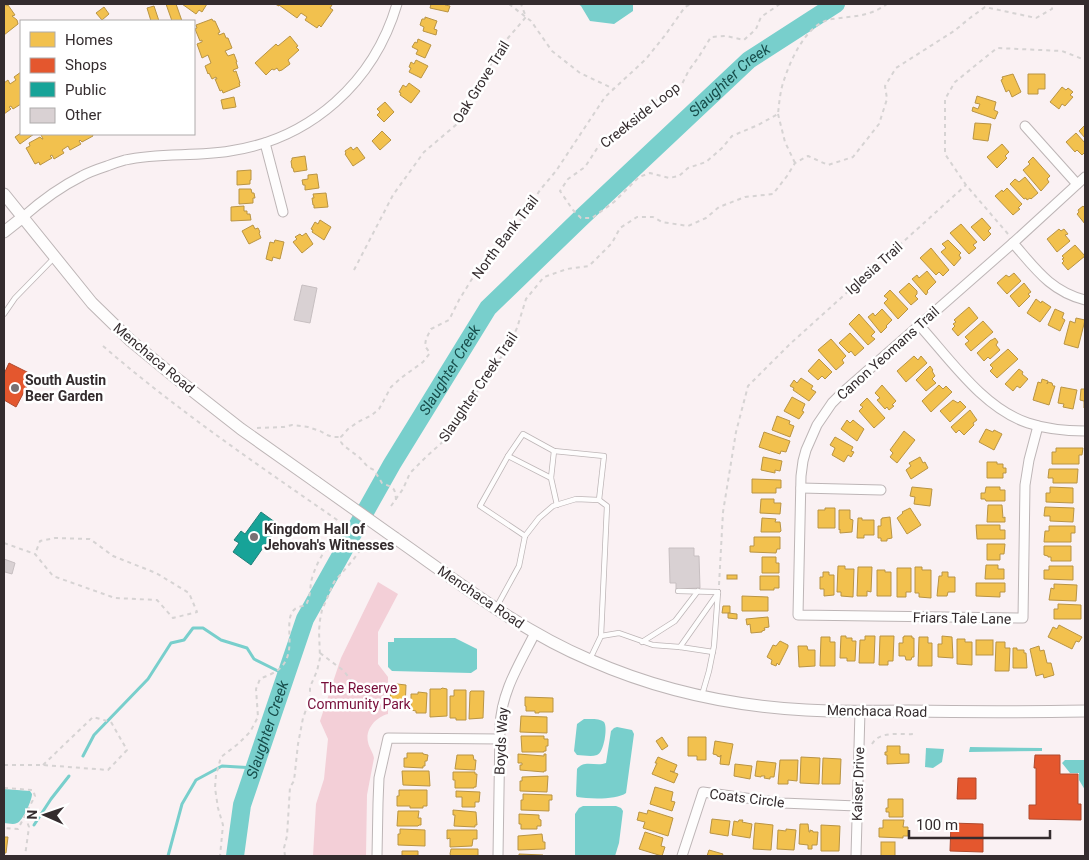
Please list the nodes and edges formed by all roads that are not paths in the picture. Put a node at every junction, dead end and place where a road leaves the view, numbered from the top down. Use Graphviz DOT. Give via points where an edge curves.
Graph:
graph roads {
  1 [pos="397,4"];
  2 [pos="1025,126"];
  3 [pos="265,143"];
  4 [pos="1085,177"];
  5 [pos="1077,184"];
  6 [pos="4,194"];
  7 [pos="283,212"];
  8 [pos="23,217"];
  9 [pos="4,232"];
  10 [pos="1013,243"];
  11 [pos="55,257"];
  12 [pos="1085,300"];
  13 [pos="4,314"];
  14 [pos="919,325"];
  15 [pos="1038,426"];
  16 [pos="1085,431"];
  17 [pos="554,451"];
  18 [pos="508,456"];
  19 [pos="551,478"];
  20 [pos="801,488"];
  21 [pos="882,490"];
  22 [pos="599,500"];
  23 [pos="557,505"];
  24 [pos="525,536"];
  25 [pos="678,591"];
  26 [pos="698,591"];
  27 [pos="718,592"];
  28 [pos="495,609"];
  29 [pos="798,616"];
  30 [pos="535,633"];
  31 [pos="601,636"];
  32 [pos="642,642"];
  33 [pos="680,647"];
  34 [pos="713,652"];
  35 [pos="590,660"];
  36 [pos="701,697"];
  37 [pos="860,711"];
  38 [pos="1085,711"];
  39 [pos="500,738"];
  40 [pos="857,806"];
  41 [pos="377,856"];
  42 [pos="498,856"];
  43 [pos="682,856"];
  44 [pos="856,856"];
  1 -- 3 [label="street" via="378,50 342,97 312,122"];
  2 -- 5 [label="street"];
  3 -- 7 [label="street"];
  3 -- 8 [label="street" via="220,153 124,160 83,175"];
  4 -- 5 [label="street, Canon Yeomans Trail"];
  5 -- 10 [label="street, Canon Yeomans Trail"];
  6 -- 8 [label="main road, Menchaca Road"];
  8 -- 9 [label="main road"];
  8 -- 11 [label="main road, Menchaca Road"];
  10 -- 12 [label="street" via="1049,282"];
  10 -- 14 [label="street, Canon Yeomans Trail"];
  11 -- 13 [label="lane"];
  11 -- 28 [label="main road, Menchaca Road, bridge" via="92,303 176,378"];
  14 -- 15 [label="street" via="986,398 1019,420"];
  14 -- 20 [label="street, Canon Yeomans Trail" via="841,394 824,414 806,450"];
  15 -- 16 [label="street"];
  15 -- 29 [label="street, Friars Tale Lane" via="1025,485 1023,618"];
  17 -- 18 [label="lane" via="523,434"];
  17 -- 19 [label="lane"];
  17 -- 22 [label="lane" via="604,456"];
  18 -- 19 [label="lane"];
  18 -- 24 [label="lane" via="480,506"];
  19 -- 23 [label="lane"];
  20 -- 21 [label="street"];
  20 -- 29 [label="street, Canon Yeomans Trail"];
  22 -- 23 [label="lane" via="576,499"];
  22 -- 31 [label="lane" via="607,506"];
  23 -- 24 [label="lane" via="539,518"];
  24 -- 28 [label="lane" via="520,566"];
  25 -- 26 [label="lane"];
  26 -- 27 [label="lane"];
  26 -- 32 [label="lane" via="675,621"];
  27 -- 33 [label="lane"];
  27 -- 34 [label="lane"];
  28 -- 30 [label="main road, Menchaca Road"];
  30 -- 35 [label="main road, Menchaca Road"];
  30 -- 39 [label="street, Boyds Way" via="507,689"];
  31 -- 32 [label="lane" via="618,633"];
  31 -- 35 [label="lane"];
  32 -- 33 [label="lane"];
  33 -- 34 [label="lane"];
  34 -- 36 [label="lane"];
  35 -- 36 [label="main road, Menchaca Road" via="645,681"];
  36 -- 37 [label="main road, Menchaca Road" via="785,709"];
  37 -- 38 [label="main road, Menchaca Road"];
  37 -- 40 [label="street, Kaiser Drive"];
  39 -- 41 [label="street" via="388,738 378,788"];
  39 -- 42 [label="street, Boyds Way"];
  40 -- 43 [label="street, Coats Circle" via="782,803 703,792"];
  40 -- 44 [label="street, Kaiser Drive"];
}
